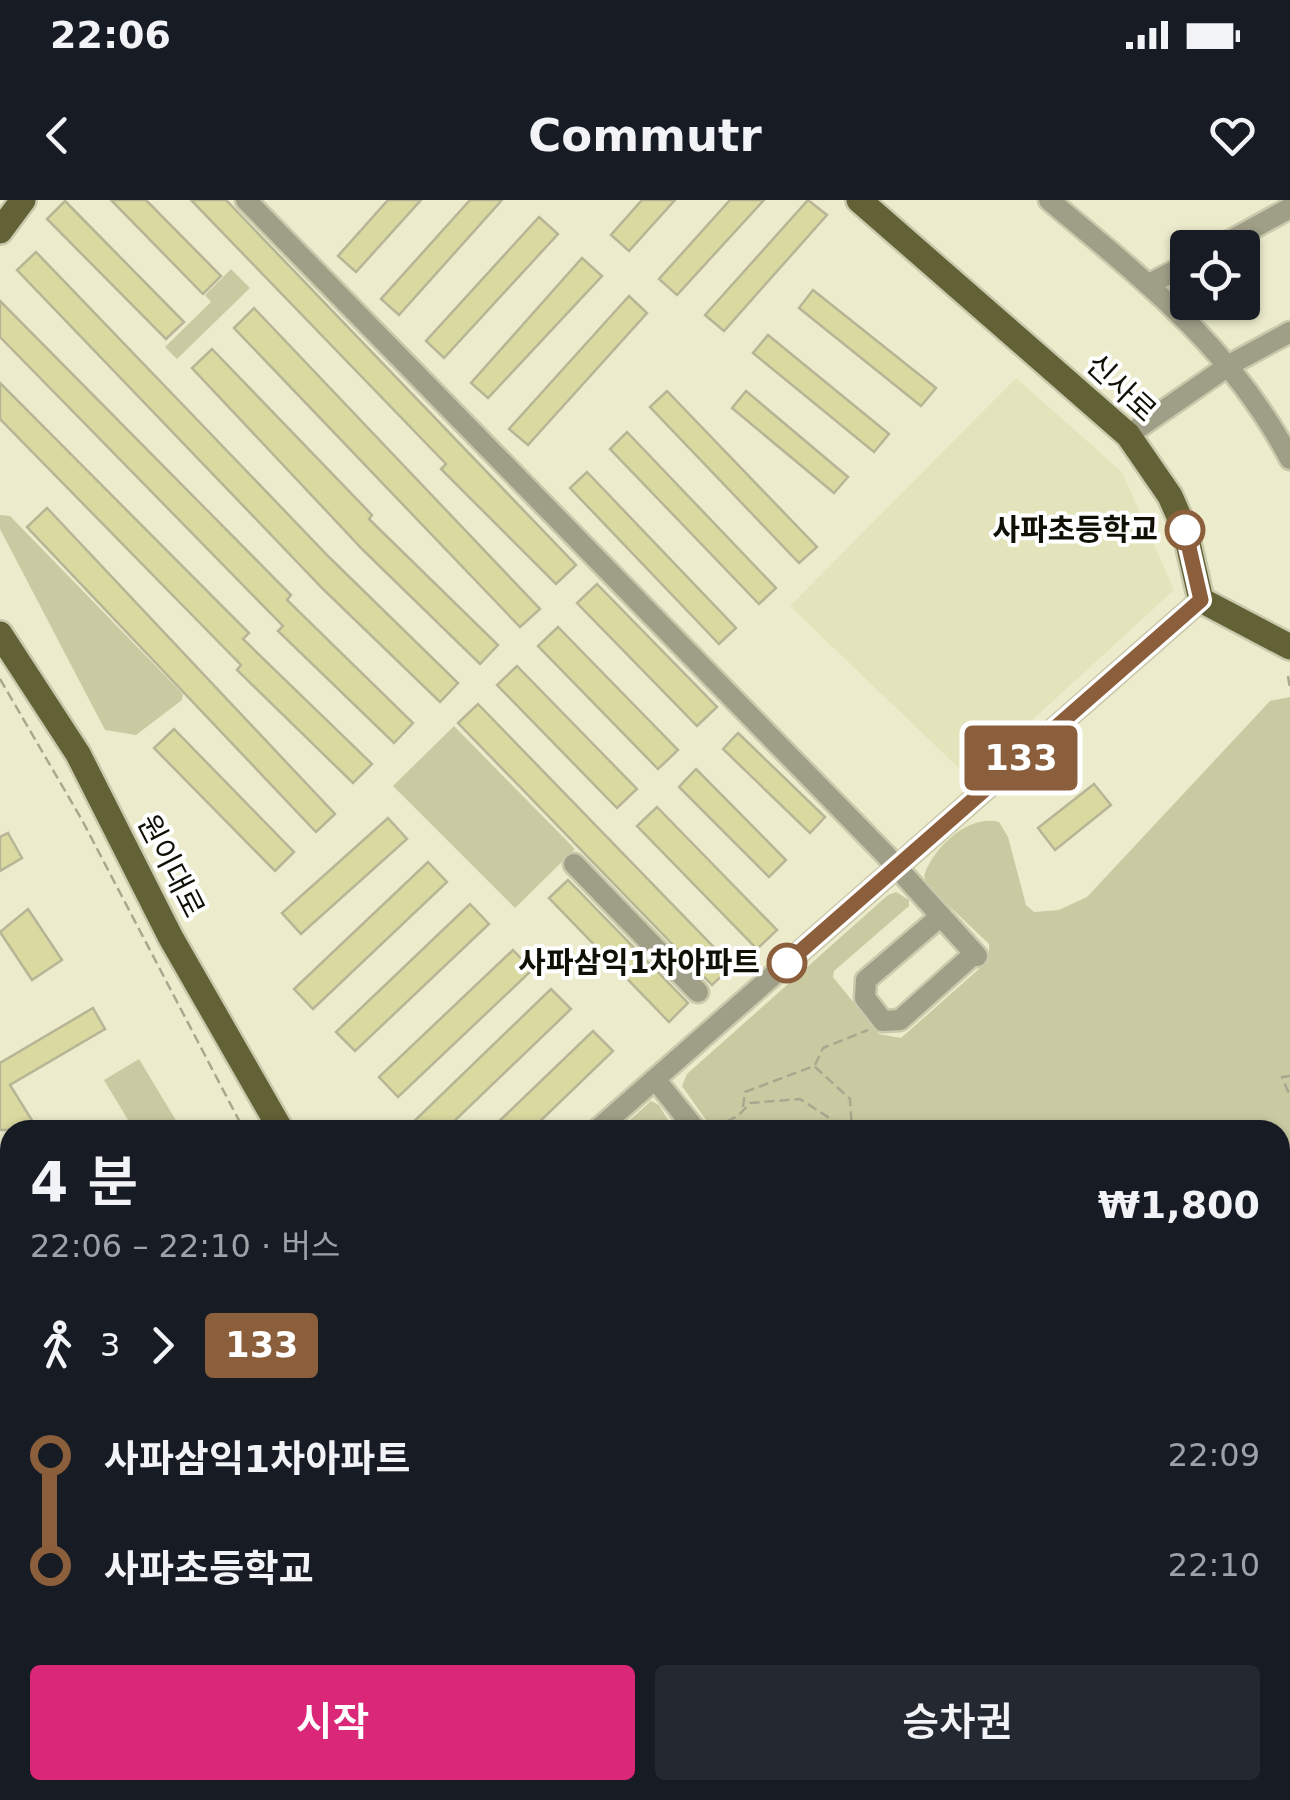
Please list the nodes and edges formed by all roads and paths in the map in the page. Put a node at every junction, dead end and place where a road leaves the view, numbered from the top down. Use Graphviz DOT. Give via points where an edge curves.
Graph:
graph roads {
  1 [pos="23,200"];
  2 [pos="246,200"];
  3 [pos="859,200"];
  4 [pos="1062,203"];
  5 [pos="1290,208"];
  6 [pos="1250,230"];
  7 [pos="0,232"];
  8 [pos="1170,273"];
  9 [pos="1150,284"];
  10 [pos="1290,332"];
  11 [pos="1231,364"];
  12 [pos="1128,434"];
  13 [pos="1290,460"];
  14 [pos="1201,600"];
  15 [pos="0,634"];
  16 [pos="1290,647"];
  17 [pos="1288,676"];
  18 [pos="0,679"];
  19 [pos="1290,689"];
  20 [pos="574,864"];
  21 [pos="897,866"];
  22 [pos="940,916"];
  23 [pos="698,992"];
  24 [pos="887,1023"];
  25 [pos="814,1066"];
  26 [pos="1290,1076"];
  27 [pos="655,1079"];
  28 [pos="1290,1096"];
  29 [pos="742,1108"];
  30 [pos="239,1120"];
  31 [pos="275,1120"];
  32 [pos="608,1120"];
  33 [pos="693,1120"];
  34 [pos="731,1120"];
  35 [pos="834,1120"];
  36 [pos="850,1120"];
  1 -- 7 [label="main road"];
  2 -- 21 [label="street"];
  3 -- 12 [label="main road, 신사로"];
  4 -- 9 [label="street"];
  5 -- 6 [label="street"];
  8 -- 9 [label="street"];
  9 -- 11 [label="street"];
  10 -- 11 [label="street"];
  11 -- 12 [label="street"];
  11 -- 13 [label="street"];
  12 -- 14 [label="main road, 신사로" via="1185,530"];
  14 -- 16 [label="main road"];
  14 -- 21 [label="street"];
  15 -- 31 [label="main road, 원이대로" via="78,754 171,938"];
  17 -- 19 [label="path"];
  18 -- 30 [label="path"];
  20 -- 23 [label="street"];
  21 -- 22 [label="street"];
  21 -- 27 [label="street"];
  22 -- 24 [label="street" via="863,986 864,998"];
  22 -- 24 [label="street" via="976,955 900,1020"];
  24 -- 25 [label="path" via="823,1048"];
  25 -- 29 [label="path" via="745,1092"];
  25 -- 36 [label="path" via="850,1100"];
  26 -- 28 [label="path" via="1282,1077"];
  27 -- 32 [label="street"];
  27 -- 33 [label="street"];
  29 -- 34 [label="path"];
  29 -- 35 [label="path" via="760,1100 800,1099"];
}
